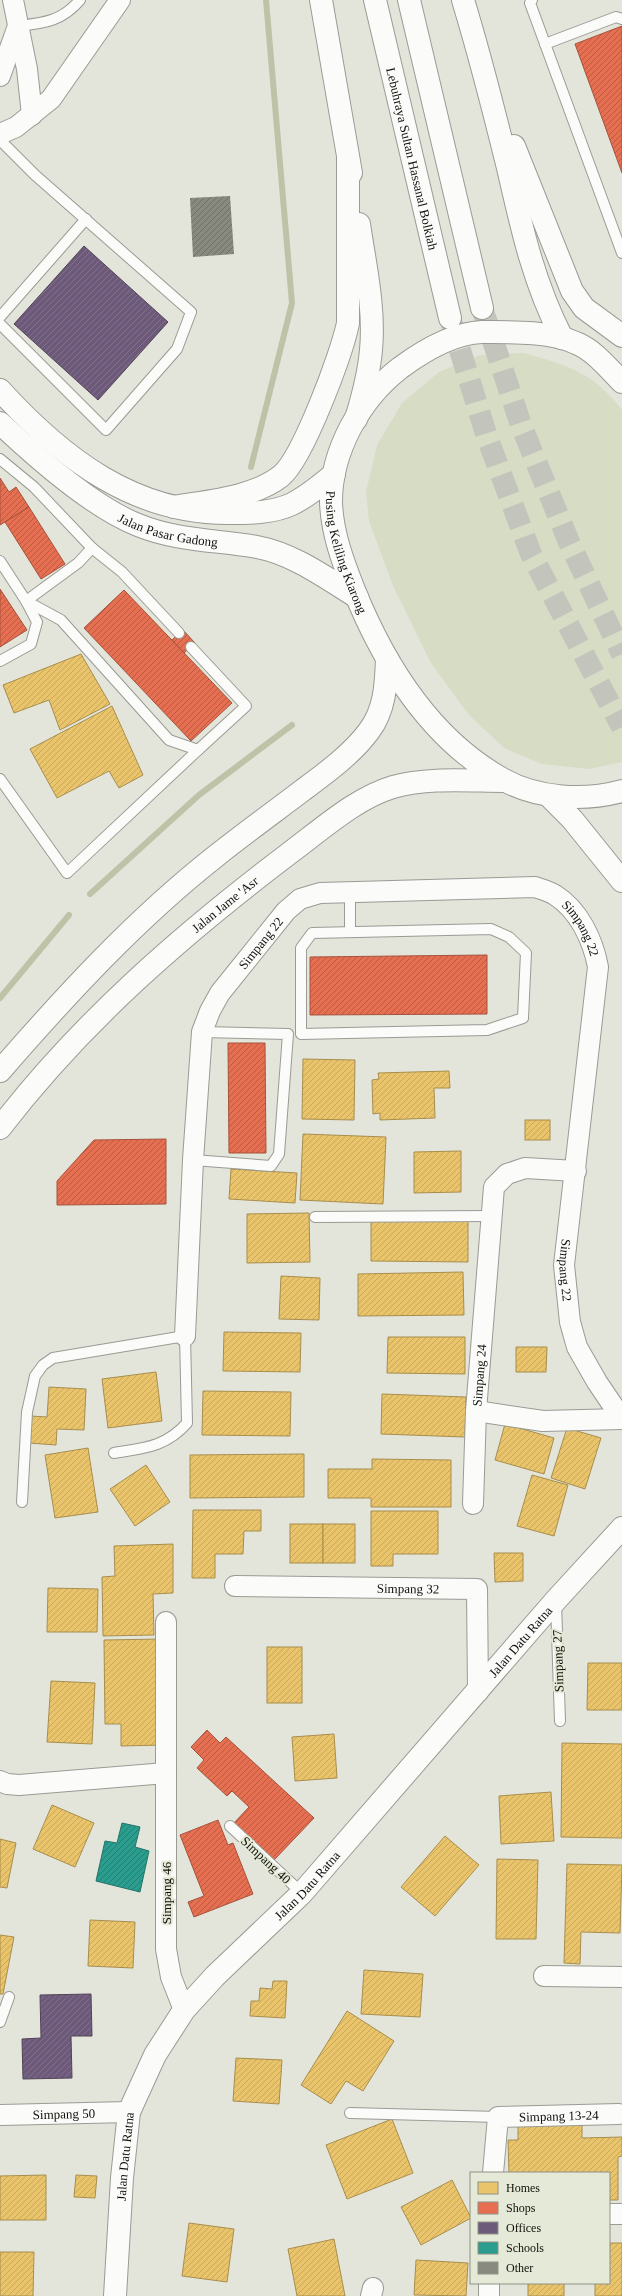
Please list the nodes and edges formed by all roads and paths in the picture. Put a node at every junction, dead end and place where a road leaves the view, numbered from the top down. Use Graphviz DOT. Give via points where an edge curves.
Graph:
graph roads {
  1 [pos="13,0"];
  2 [pos="80,0"];
  3 [pos="120,0"];
  4 [pos="321,0"];
  5 [pos="375,0"];
  6 [pos="409,0"];
  7 [pos="463,0"];
  8 [pos="532,0"];
  9 [pos="622,19"];
  10 [pos="18,26"];
  11 [pos="545,44"];
  12 [pos="484,71"];
  13 [pos="0,76"];
  14 [pos="32,115"];
  15 [pos="0,134"];
  16 [pos="0,140"];
  17 [pos="348,158"];
  18 [pos="86,219"];
  19 [pos="622,254"];
  20 [pos="482,308"];
  21 [pos="0,317"];
  22 [pos="450,318"];
  23 [pos="0,324"];
  24 [pos="622,336"];
  25 [pos="570,340"];
  26 [pos="622,364"];
  27 [pos="622,382"];
  28 [pos="0,390"];
  29 [pos="356,419"];
  30 [pos="0,423"];
  31 [pos="0,459"];
  32 [pos="334,474"];
  33 [pos="174,507"];
  34 [pos="92,548"];
  35 [pos="0,561"];
  36 [pos="357,597"];
  37 [pos="26,601"];
  38 [pos="179,633"];
  39 [pos="191,647"];
  40 [pos="387,659"];
  41 [pos="0,661"];
  42 [pos="198,750"];
  43 [pos="0,779"];
  44 [pos="505,781"];
  45 [pos="622,791"];
  46 [pos="548,795"];
  47 [pos="622,881"];
  48 [pos="350,892"];
  49 [pos="350,930"];
  50 [pos="202,1032"];
  51 [pos="0,1071"];
  52 [pos="0,1128"];
  53 [pos="193,1160"];
  54 [pos="576,1171"];
  55 [pos="491,1216"];
  56 [pos="315,1217"];
  57 [pos="185,1336"];
  58 [pos="597,1382"];
  59 [pos="622,1392"];
  60 [pos="476,1411"];
  61 [pos="622,1419"];
  62 [pos="114,1453"];
  63 [pos="22,1502"];
  64 [pos="473,1504"];
  65 [pos="622,1528"];
  66 [pos="235,1586"];
  67 [pos="556,1600"];
  68 [pos="166,1622"];
  69 [pos="478,1692"];
  70 [pos="560,1721"];
  71 [pos="166,1773"];
  72 [pos="0,1781"];
  73 [pos="230,1826"];
  74 [pos="302,1893"];
  75 [pos="544,1976"];
  76 [pos="622,1977"];
  77 [pos="9,1997"];
  78 [pos="184,2010"];
  79 [pos="0,2022"];
  80 [pos="129,2112"];
  81 [pos="350,2112"];
  82 [pos="619,2114"];
  83 [pos="0,2115"];
  84 [pos="498,2117"];
  85 [pos="493,2172"];
  86 [pos="610,2214"];
  87 [pos="622,2214"];
  88 [pos="489,2284"];
  89 [pos="115,2296"];
  90 [pos="489,2296"];
  1 -- 10 [label="street"];
  2 -- 10 [label="lane" via="69,13 52,20"];
  3 -- 14 [label="street" via="51,99"];
  4 -- 17 [label="main road"];
  5 -- 22 [label="main road, Lebuhraya Sultan Hassanal Bolkiah"];
  6 -- 20 [label="main road"];
  7 -- 12 [label="main road"];
  8 -- 11 [label="lane" via="530,3"];
  9 -- 11 [label="lane" via="616,17"];
  10 -- 13 [label="street"];
  10 -- 14 [label="street" via="27,69"];
  11 -- 19 [label="lane"];
  12 -- 24 [label="main road" via="572,291 584,308"];
  12 -- 25 [label="main road" via="532,268 547,308"];
  14 -- 15 [label="street" via="16,127"];
  16 -- 18 [label="lane" via="35,175"];
  17 -- 29 [label="main road" via="371,305 371,349 365,388"];
  17 -- 33 [label="main road" via="348,323 336,366 294,459 282,475 265,485 239,495"];
  18 -- 21 [label="lane"];
  18 -- 23 [label="lane" via="191,312 177,349 106,430"];
  25 -- 26 [label="main road" via="597,345"];
  25 -- 27 [label="main road" via="595,356"];
  25 -- 29 [label="main road, Pusing Keliling Kiarong" via="505,332 474,332 442,343 413,359 392,375 373,394"];
  28 -- 33 [label="main road, Jalan Pasar Gadong" via="49,438 88,470 123,490"];
  29 -- 32 [label="main road, Pusing Keliling Kiarong" via="342,445"];
  30 -- 36 [label="main road, Jalan Pasar Gadong" via="74,485 137,525 172,536 258,547 295,559"];
  31 -- 34 [label="lane" via="34,487"];
  32 -- 33 [label="main road, Jalan Pasar Gadong" via="309,495 272,510 220,513"];
  32 -- 36 [label="main road, Pusing Keliling Kiarong" via="331,503 335,532 343,563"];
  34 -- 37 [label="lane" via="78,562"];
  34 -- 38 [label="lane" via="122,572"];
  35 -- 37 [label="lane"];
  36 -- 40 [label="main road, Pusing Keliling Kiarong"];
  37 -- 41 [label="lane" via="37,622 31,644"];
  37 -- 42 [label="lane" via="61,620 169,740"];
  39 -- 42 [label="lane" via="246,706"];
  40 -- 44 [label="main road, Pusing Keliling Kiarong" via="408,691 438,728 469,756"];
  40 -- 51 [label="main road" via="386,692 369,731 321,777 216,856 145,916 63,998"];
  42 -- 43 [label="lane" via="67,873"];
  44 -- 46 [label="main road, Pusing Keliling Kiarong"];
  44 -- 52 [label="main road, Jalan Jame 'Asr" via="422,782 392,787 358,803 243,888 170,948 88,1025"];
  45 -- 46 [label="main road, Pusing Keliling Kiarong" via="584,797"];
  46 -- 47 [label="main road" via="572,819"];
  48 -- 49 [label="lane"];
  48 -- 50 [label="street, Simpang 22" via="320,893 300,899 286,911 220,993"];
  48 -- 54 [label="street, Simpang 22" via="535,887 554,894 570,907 593,945 598,967"];
  49 -- 49 [label="lane" via="312,933 301,948 301,1034 487,1030 523,1018 526,953 510,937 491,929"];
  50 -- 53 [label="street, Simpang 22"];
  50 -- 53 [label="lane" via="288,1034 279,1154 271,1166"];
  53 -- 57 [label="street, Simpang 22"];
  54 -- 55 [label="street, Simpang 24" via="525,1168 507,1174 494,1186"];
  54 -- 58 [label="street, Simpang 22" via="564,1265 566,1296 577,1347"];
  55 -- 56 [label="lane"];
  55 -- 60 [label="street, Simpang 24"];
  57 -- 62 [label="lane" via="187,1423 176,1436 156,1445"];
  57 -- 63 [label="lane" via="53,1358 43,1365 35,1376 27,1412"];
  58 -- 59 [label="street"];
  58 -- 61 [label="street, Simpang 22"];
  60 -- 61 [label="street, Simpang 24" via="543,1421"];
  60 -- 64 [label="street"];
  65 -- 67 [label="main road, Jalan Datu Ratna"];
  66 -- 69 [label="street, Simpang 32" via="477,1589"];
  67 -- 69 [label="main road, Jalan Datu Ratna"];
  67 -- 70 [label="lane, Simpang 27"];
  68 -- 71 [label="street, Simpang 46"];
  69 -- 74 [label="main road, Jalan Datu Ratna"];
  71 -- 72 [label="street" via="19,1785"];
  71 -- 78 [label="street, Simpang 46" via="166,1949 171,1977"];
  73 -- 74 [label="lane, Simpang 40"];
  74 -- 78 [label="main road, Jalan Datu Ratna" via="215,1976"];
  75 -- 76 [label="street"];
  77 -- 79 [label="lane"];
  78 -- 80 [label="main road, Jalan Datu Ratna" via="155,2055"];
  80 -- 83 [label="street, Simpang 50"];
  80 -- 89 [label="main road, Jalan Datu Ratna"];
  81 -- 84 [label="lane"];
  82 -- 84 [label="street, Simpang 13-24"];
  84 -- 85 [label="street"];
  86 -- 87 [label="street"];
  88 -- 90 [label="street"];
}
